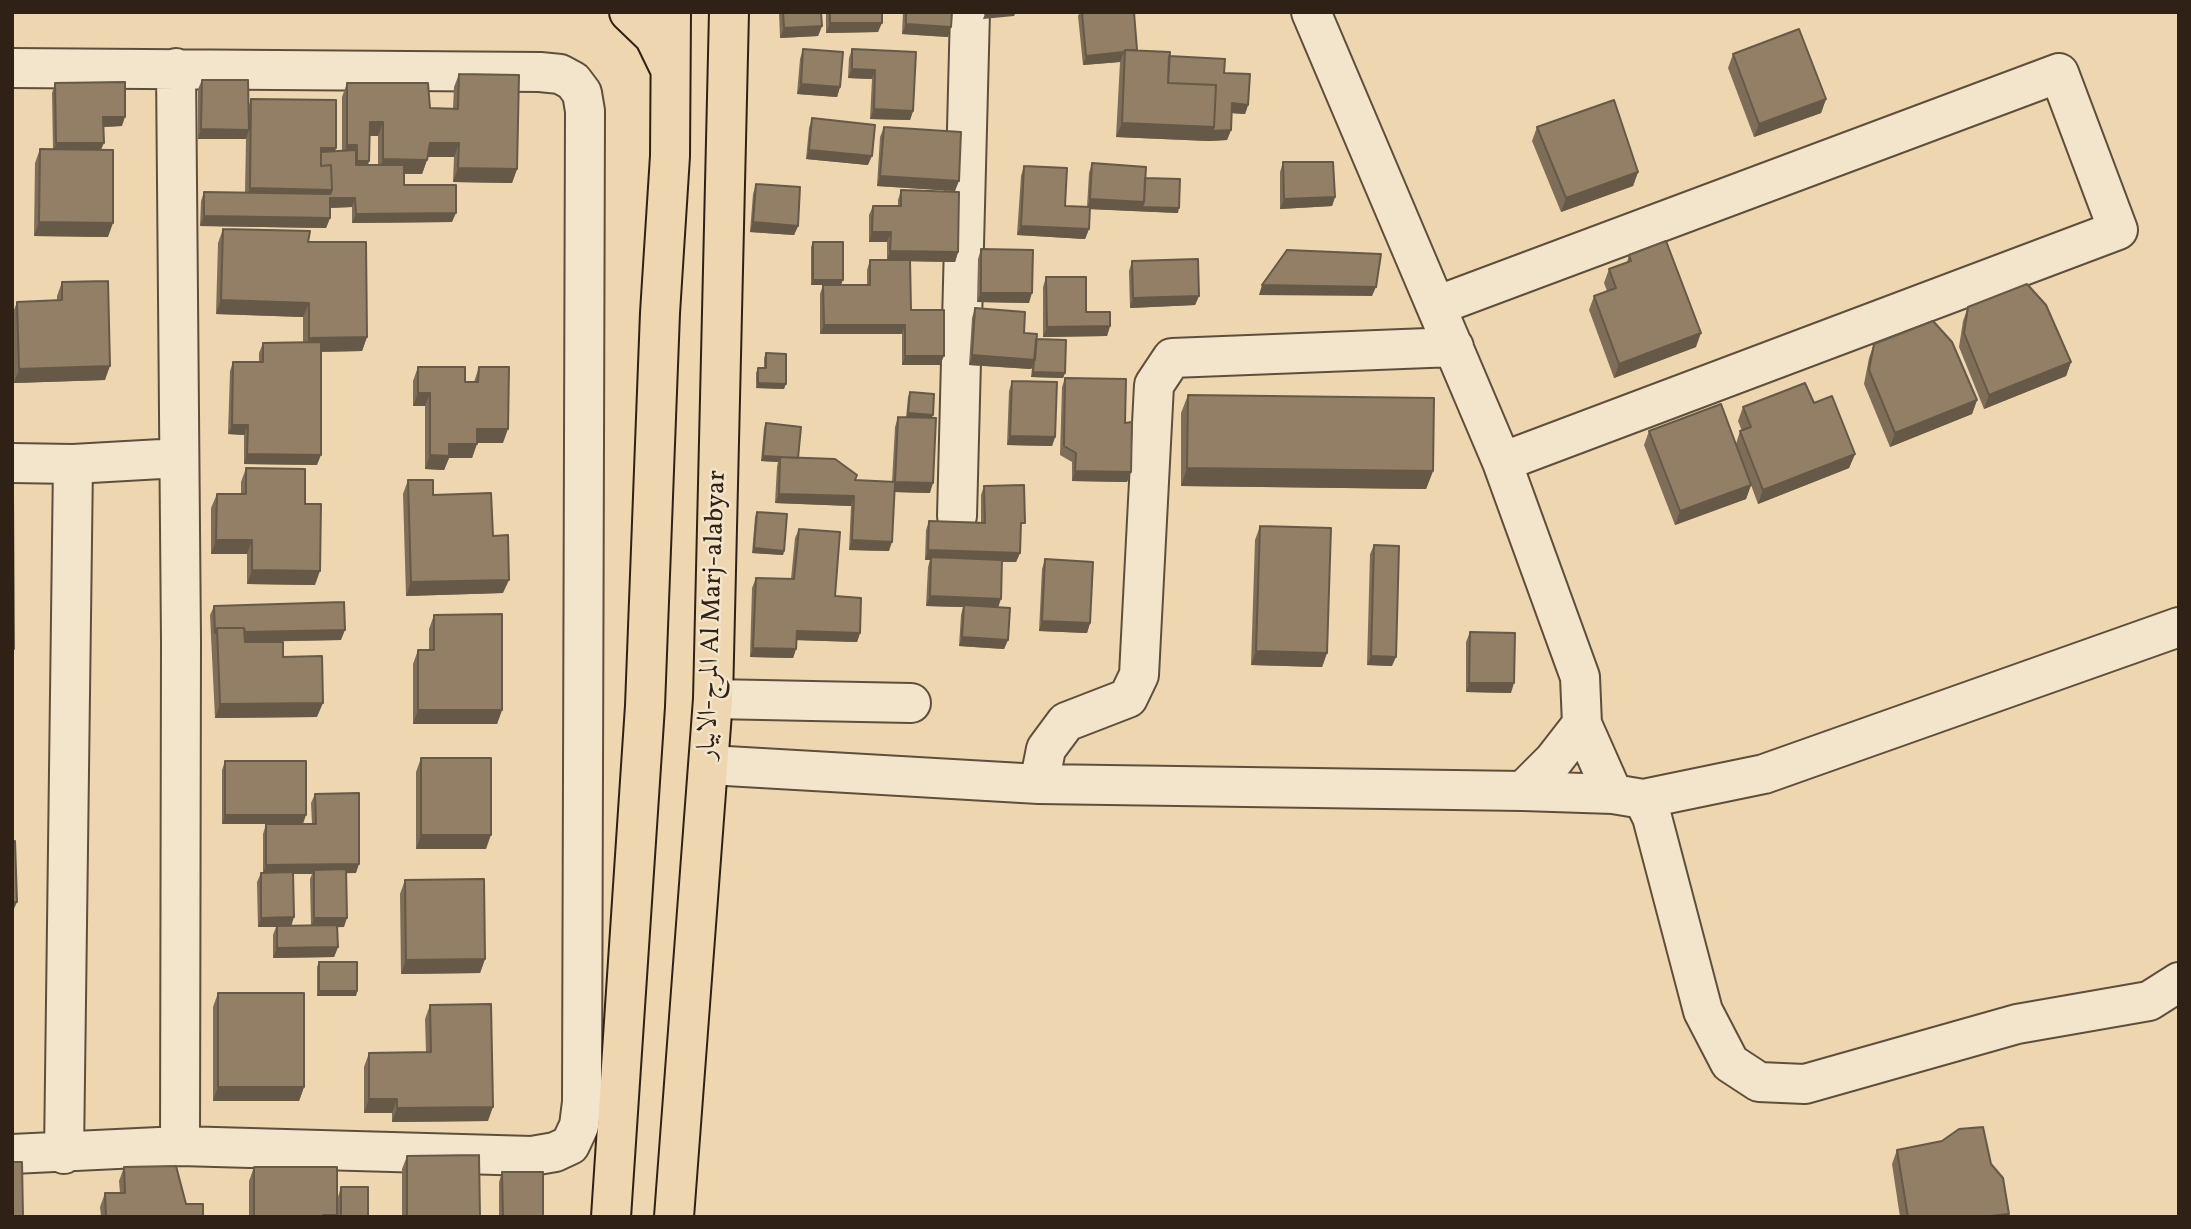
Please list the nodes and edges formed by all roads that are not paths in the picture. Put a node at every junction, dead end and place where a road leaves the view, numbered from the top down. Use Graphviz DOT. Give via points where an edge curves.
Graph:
graph roads {
  1 [pos="629,12"];
  2 [pos="671,12"];
  3 [pos="729,12"];
  4 [pos="970,12"];
  5 [pos="1311,12"];
  6 [pos="12,68"];
  7 [pos="176,68"];
  8 [pos="671,70"];
  9 [pos="1436,306"];
  10 [pos="1454,347"];
  11 [pos="179,458"];
  12 [pos="1503,462"];
  13 [pos="12,463"];
  14 [pos="73,464"];
  15 [pos="957,516"];
  16 [pos="2179,627"];
  17 [pos="713,699"];
  18 [pos="911,703"];
  19 [pos="1582,724"];
  20 [pos="709,765"];
  21 [pos="1039,784"];
  22 [pos="1523,791"];
  23 [pos="1628,796"];
  24 [pos="2169,999"];
  25 [pos="180,1146"];
  26 [pos="12,1154"];
  27 [pos="64,1154"];
  28 [pos="611,1217"];
  29 [pos="674,1217"];
  1 -- 8 [label="main road" via="654,36"];
  2 -- 8 [label="main road"];
  3 -- 17 [label="main road, المرج-الابيار Al Marj-alabyar"];
  4 -- 15 [label="street"];
  5 -- 9 [label="street"];
  6 -- 7 [label="street"];
  7 -- 11 [label="street"];
  7 -- 25 [label="street" via="560,74 582,93 585,111 579,1126 570,1145 532,1156"];
  8 -- 28 [label="main road" via="645,706"];
  9 -- 10 [label="street"];
  9 -- 12 [label="street" via="2059,73 2118,230"];
  10 -- 12 [label="street"];
  10 -- 21 [label="street" via="1172,358 1154,385 1139,675 1128,698 1066,722 1046,749"];
  11 -- 14 [label="street"];
  11 -- 25 [label="street"];
  12 -- 19 [label="street" via="1580,677"];
  13 -- 14 [label="street"];
  14 -- 27 [label="street"];
  16 -- 23 [label="street" via="1764,774"];
  17 -- 18 [label="street"];
  17 -- 20 [label="main road, المرج-الابيار Al Marj-alabyar"];
  19 -- 22 [label="street"];
  19 -- 23 [label="street"];
  20 -- 21 [label="street"];
  20 -- 29 [label="main road, المرج-الابيار Al Marj-alabyar"];
  21 -- 22 [label="street"];
  22 -- 23 [label="street"];
  23 -- 24 [label="street" via="1652,817 1703,1011 1730,1063 1759,1082 1805,1084 2017,1024"];
  25 -- 27 [label="street"];
  26 -- 27 [label="street"];
}
